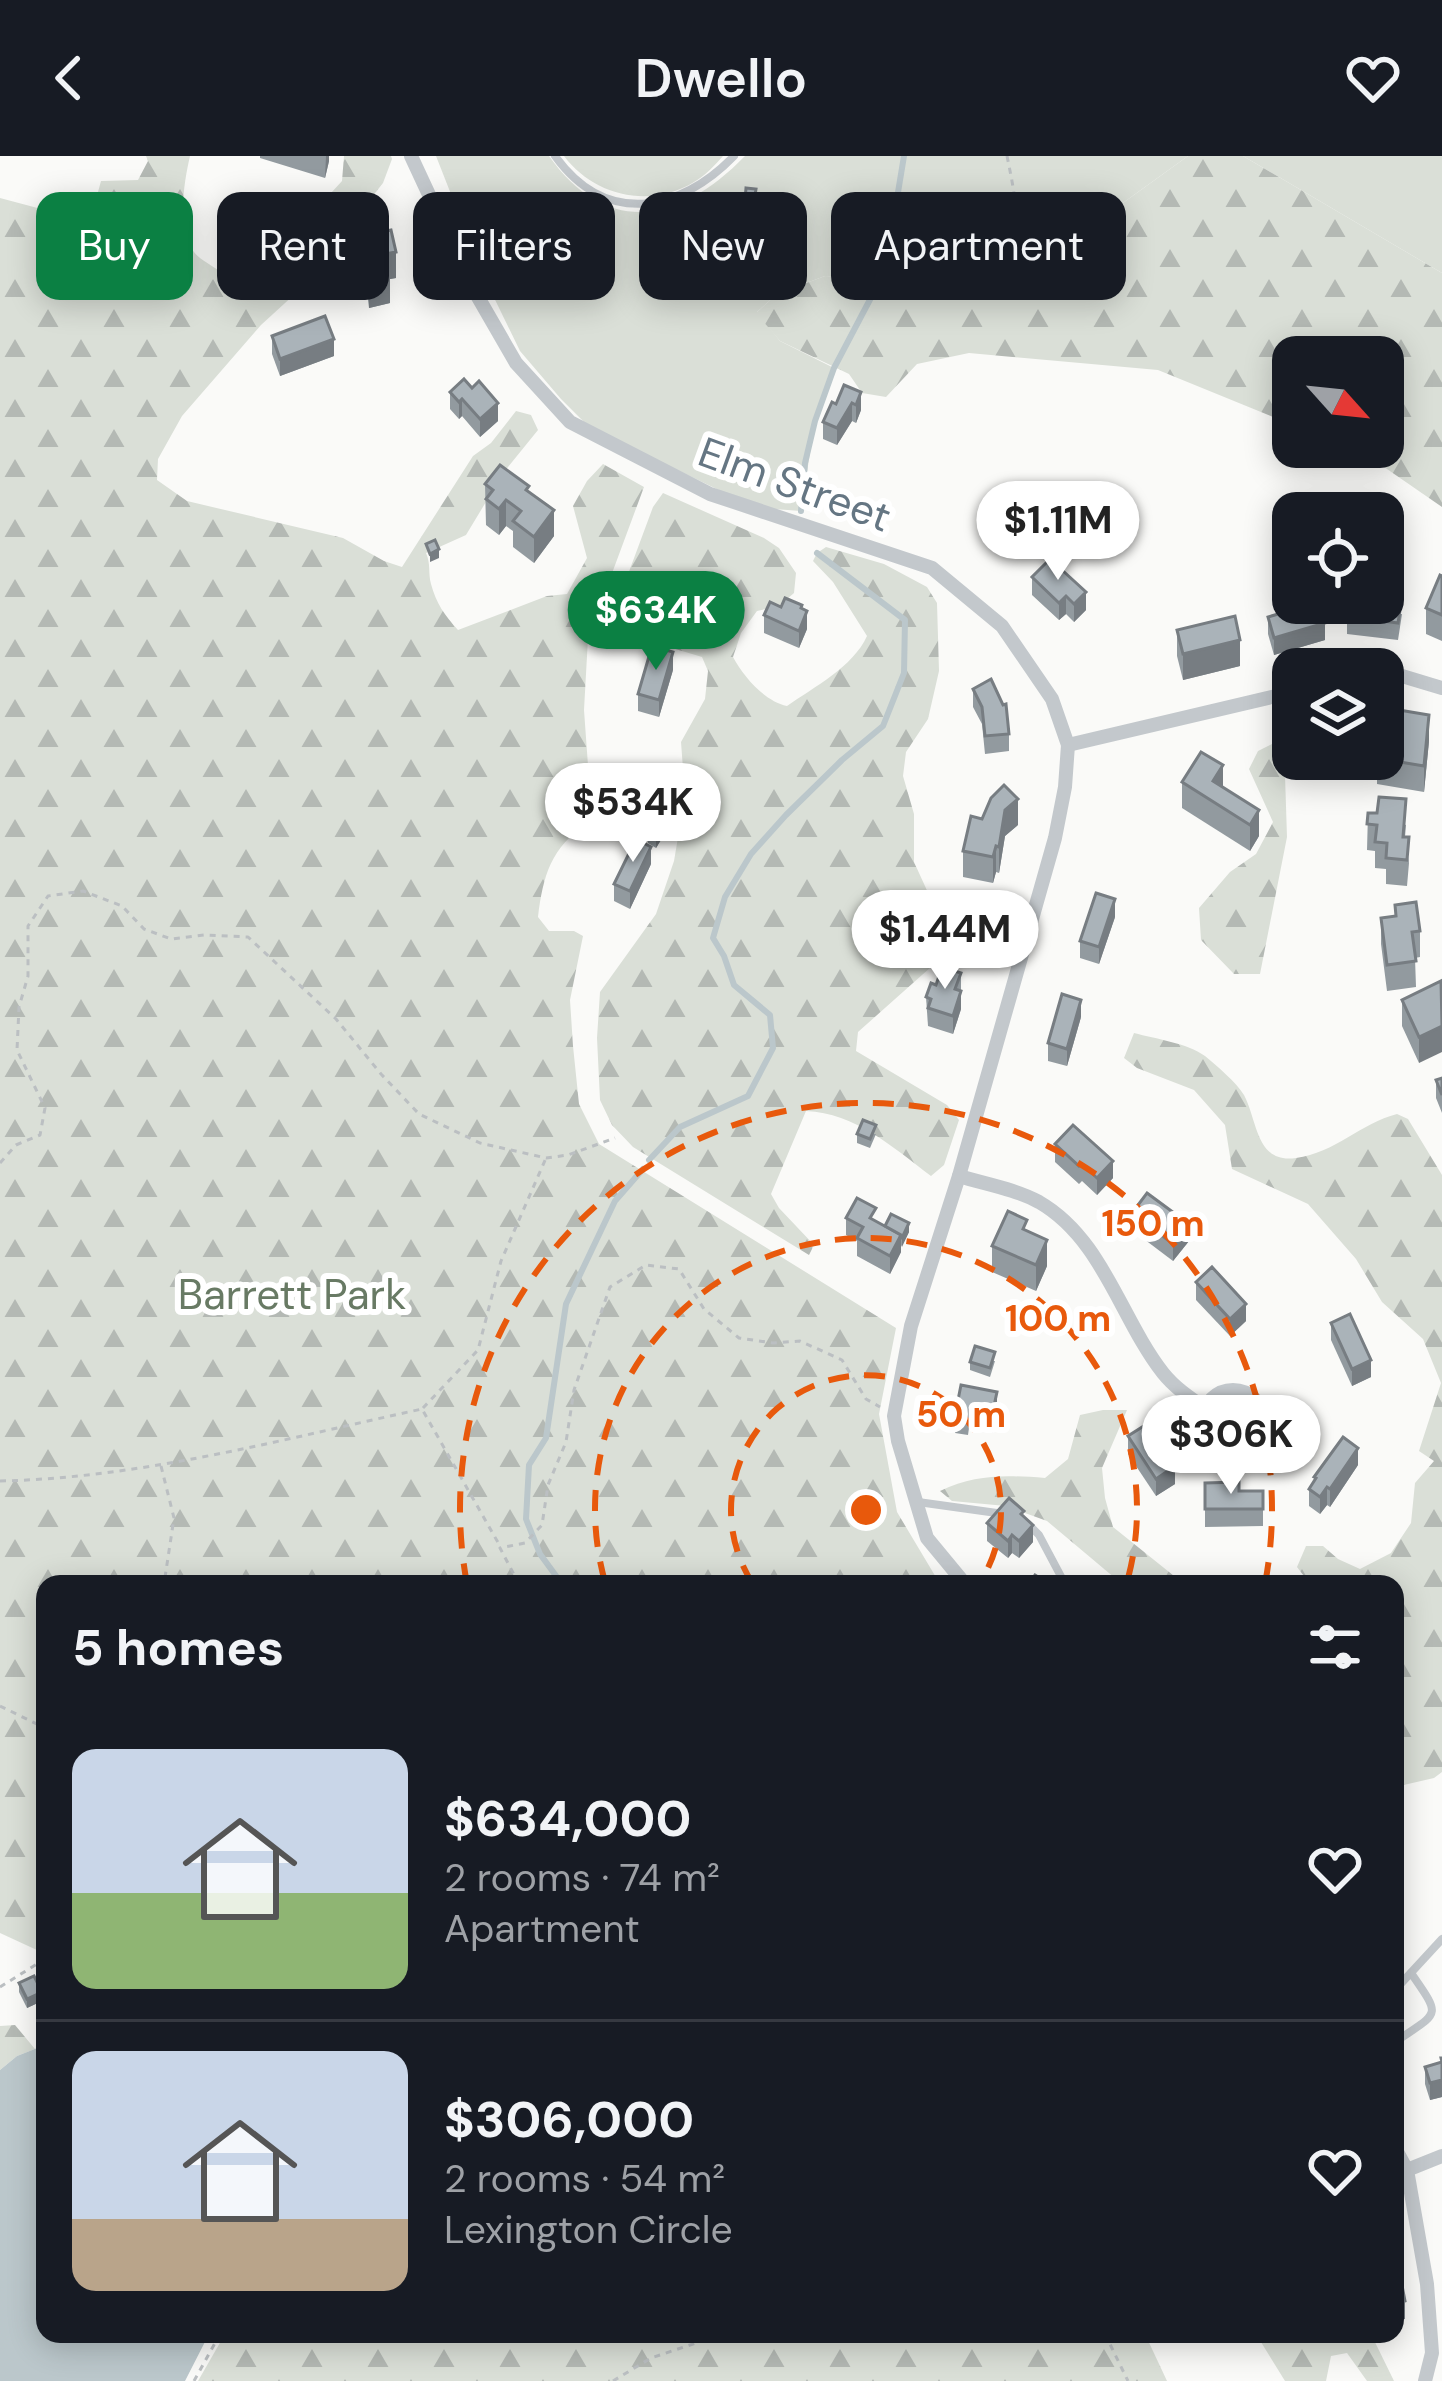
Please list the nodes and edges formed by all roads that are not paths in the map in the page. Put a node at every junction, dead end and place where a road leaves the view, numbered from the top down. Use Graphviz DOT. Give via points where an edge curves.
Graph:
graph roads {
  1 [pos="411,156"];
  2 [pos="555,156"];
  3 [pos="734,156"];
  4 [pos="1404,677"];
  5 [pos="1442,688"];
  6 [pos="1272,697"];
  7 [pos="1068,745"];
  8 [pos="959,1176"];
  9 [pos="1206,1409"];
  10 [pos="916,1502"];
  11 [pos="958,1575"];
  12 [pos="1060,1575"];
  13 [pos="1442,1939"];
  14 [pos="1411,1972"];
  15 [pos="1404,1980"];
  16 [pos="1404,2036"];
  17 [pos="1442,2156"];
  18 [pos="1404,2164"];
  19 [pos="1407,2170"];
  20 [pos="1425,2381"];
  1 -- 7 [label="street, Elm Street" via="516,363 570,422 710,494 932,568 1001,626 1052,699"];
  2 -- 3 [label="lane" via="590,190 642,204 682,196"];
  4 -- 5 [label="street"];
  6 -- 7 [label="street"];
  7 -- 8 [label="street, Elm Street" via="1055,838"];
  8 -- 9 [label="street" via="1039,1202 1076,1232 1153,1359"];
  8 -- 10 [label="street, Elm Street" via="911,1327 894,1416"];
  9 -- 9 [label="street" via="1229,1390 1250,1395 1262,1411 1261,1432 1240,1450 1222,1448 1208,1436"];
  10 -- 11 [label="street, Elm Street" via="927,1538"];
  10 -- 12 [label="lane" via="1015,1515 1040,1535"];
  13 -- 14 [label="lane"];
  14 -- 15 [label="lane"];
  14 -- 16 [label="lane" via="1435,2010"];
  17 -- 19 [label="street"];
  18 -- 19 [label="street"];
  19 -- 20 [label="street" via="1432,2331"];
}
